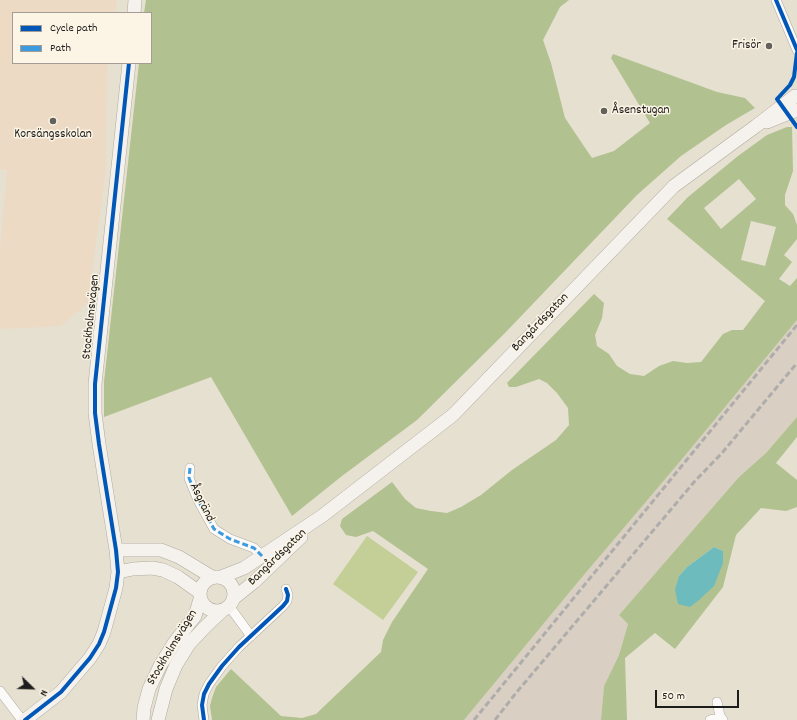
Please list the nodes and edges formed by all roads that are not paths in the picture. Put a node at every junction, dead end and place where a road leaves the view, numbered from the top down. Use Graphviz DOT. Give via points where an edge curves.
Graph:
graph roads {
  1 [pos="135,0"];
  2 [pos="776,0"];
  3 [pos="134,12"];
  4 [pos="797,50"];
  5 [pos="129,64"];
  6 [pos="796,95"];
  7 [pos="797,110"];
  8 [pos="756,126"];
  9 [pos="190,468"];
  10 [pos="322,516"];
  11 [pos="116,550"];
  12 [pos="262,556"];
  13 [pos="118,572"];
  14 [pos="217,577"];
  15 [pos="286,589"];
  16 [pos="200,596"];
  17 [pos="228,605"];
  18 [pos="251,636"];
  19 [pos="0,691"];
  20 [pos="717,702"];
  21 [pos="24,720"];
  22 [pos="143,720"];
  23 [pos="158,720"];
  24 [pos="204,720"];
  25 [pos="710,720"];
  26 [pos="716,720"];
  27 [pos="723,720"];
  1 -- 3 [label="main road"];
  2 -- 4 [label="street"];
  5 -- 11 [label="main road, Stockholmsvägen" via="95,384 95,413"];
  6 -- 8 [label="main road, Bangårdsgatan"];
  7 -- 8 [label="main road, Bangårdsgatan"];
  8 -- 10 [label="main road, Bangårdsgatan" via="674,186 453,415"];
  9 -- 12 [label="street, Åsgränd" via="189,478 214,529 230,539 254,548"];
  10 -- 12 [label="main road, Bangårdsgatan"];
  10 -- 17 [label="main road, Bangårdsgatan"];
  11 -- 13 [label="main road, Stockholmsvägen"];
  11 -- 14 [label="main road" via="161,550"];
  12 -- 14 [label="main road, Bangårdsgatan" via="244,568"];
  13 -- 16 [label="main road, Stockholmsvägen" via="152,568 163,570 178,577"];
  13 -- 21 [label="main road" via="113,605 99,644 61,692"];
  14 -- 16 [label="main road" via="205,582"];
  14 -- 17 [label="main road" via="229,582 234,589"];
  15 -- 18 [label="street" via="288,595 284,606"];
  16 -- 17 [label="main road" via="205,606 213,611"];
  16 -- 22 [label="main road, Stockholmsvägen" via="195,616 174,644 149,688"];
  17 -- 18 [label="street"];
  17 -- 23 [label="main road, Stockholmsvägen" via="189,644 176,665 166,689"];
  18 -- 24 [label="street" via="222,666 209,684 202,705"];
  19 -- 21 [label="street"];
  20 -- 27 [label="street"];
  25 -- 26 [label="street"];
}
